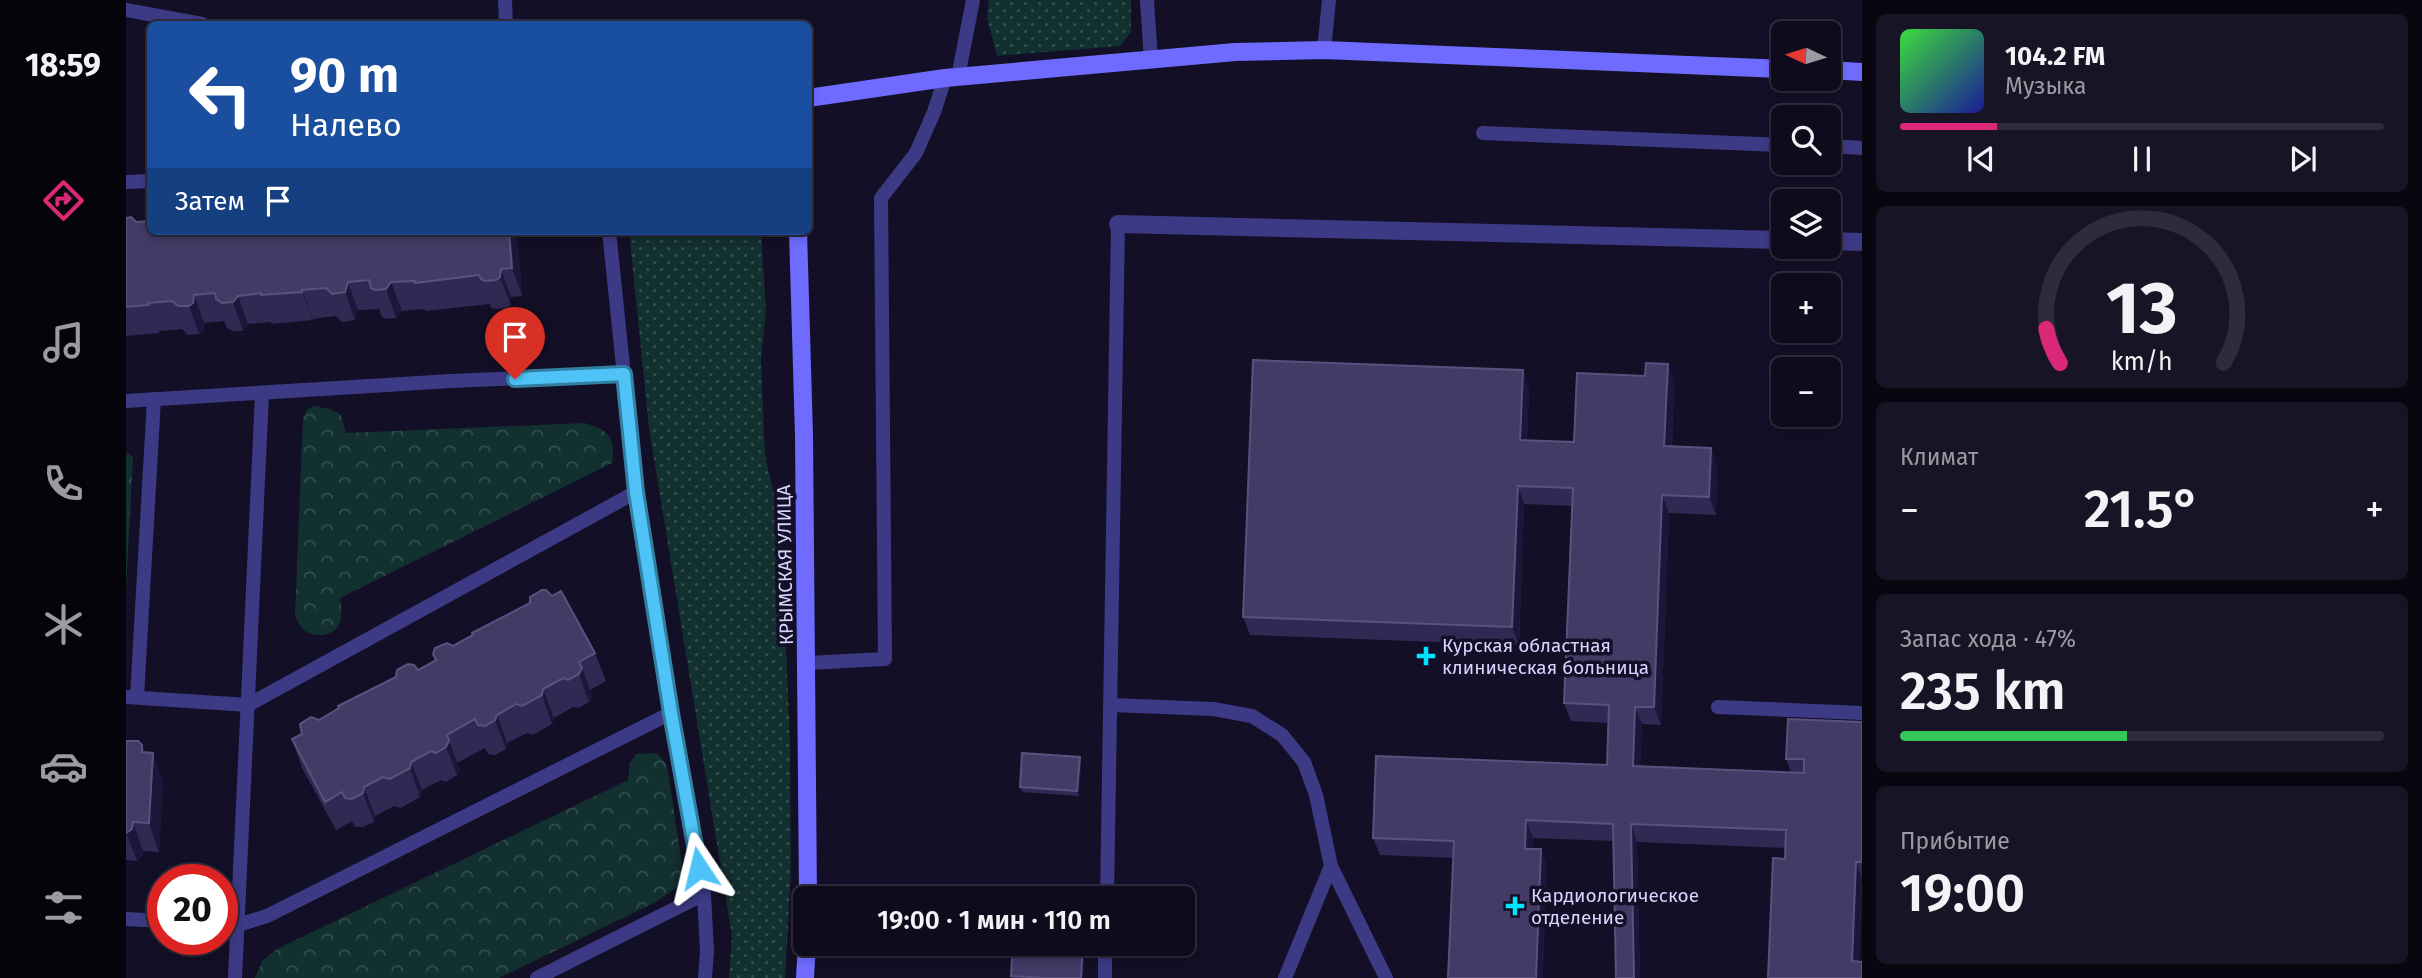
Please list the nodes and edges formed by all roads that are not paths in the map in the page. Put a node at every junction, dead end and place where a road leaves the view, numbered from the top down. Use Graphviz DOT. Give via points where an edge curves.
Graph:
graph roads {
  1 [pos="505,0"];
  2 [pos="973,0"];
  3 [pos="1147,0"];
  4 [pos="1329,0"];
  5 [pos="126,10"];
  6 [pos="186,21"];
  7 [pos="506,21"];
  8 [pos="1324,50"];
  9 [pos="1151,61"];
  10 [pos="1771,69"];
  11 [pos="1841,71"];
  12 [pos="1862,72"];
  13 [pos="951,78"];
  14 [pos="812,96"];
  15 [pos="1483,133"];
  16 [pos="1771,145"];
  17 [pos="1841,147"];
  18 [pos="1862,148"];
  19 [pos="147,181"];
  20 [pos="126,182"];
  21 [pos="1118,224"];
  22 [pos="609,235"];
  23 [pos="798,235"];
  24 [pos="1771,240"];
  25 [pos="1841,241"];
  26 [pos="1862,242"];
  27 [pos="624,374"];
  28 [pos="262,394"];
  29 [pos="154,399"];
  30 [pos="126,401"];
  31 [pos="636,492"];
  32 [pos="808,663"];
  33 [pos="131,697"];
  34 [pos="248,705"];
  35 [pos="1111,705"];
  36 [pos="1718,707"];
  37 [pos="671,713"];
  38 [pos="1862,713"];
  39 [pos="1331,866"];
  40 [pos="808,886"];
  41 [pos="1107,886"];
  42 [pos="704,894"];
  43 [pos="126,919"];
  44 [pos="147,920"];
  45 [pos="238,925"];
  46 [pos="237,955"];
  47 [pos="806,956"];
  48 [pos="1105,956"];
  49 [pos="236,978"];
  50 [pos="537,978"];
  51 [pos="705,978"];
  52 [pos="805,978"];
  53 [pos="1105,978"];
  54 [pos="1284,978"];
  55 [pos="1386,978"];
  1 -- 7 [label="lane"];
  2 -- 13 [label="lane"];
  3 -- 9 [label="lane"];
  4 -- 8 [label="lane"];
  5 -- 6 [label="lane"];
  8 -- 9 [label="street" via="1235,52"];
  8 -- 10 [label="street"];
  9 -- 13 [label="street"];
  11 -- 12 [label="street"];
  13 -- 14 [label="street"];
  13 -- 32 [label="lane" via="916,153 881,198 885,659"];
  15 -- 16 [label="lane"];
  17 -- 18 [label="lane"];
  19 -- 20 [label="lane"];
  21 -- 24 [label="street"];
  21 -- 35 [label="lane"];
  22 -- 27 [label="lane"];
  23 -- 32 [label="street, КРЫМСКАЯ УЛИЦА"];
  25 -- 26 [label="street"];
  27 -- 28 [label="lane"];
  27 -- 31 [label="lane"];
  28 -- 29 [label="lane"];
  28 -- 34 [label="lane"];
  29 -- 30 [label="lane"];
  29 -- 33 [label="lane"];
  31 -- 34 [label="lane"];
  31 -- 37 [label="lane"];
  32 -- 40 [label="street, КРЫМСКАЯ УЛИЦА"];
  33 -- 34 [label="lane"];
  34 -- 45 [label="lane"];
  35 -- 39 [label="lane" via="1213,709 1252,716 1282,734 1304,762"];
  35 -- 41 [label="lane"];
  36 -- 38 [label="lane"];
  37 -- 42 [label="lane"];
  37 -- 45 [label="lane" via="267,916"];
  39 -- 54 [label="lane"];
  39 -- 55 [label="lane"];
  42 -- 50 [label="lane"];
  42 -- 51 [label="lane"];
  43 -- 44 [label="lane"];
  46 -- 49 [label="lane"];
  47 -- 52 [label="street"];
  48 -- 53 [label="lane"];
}
